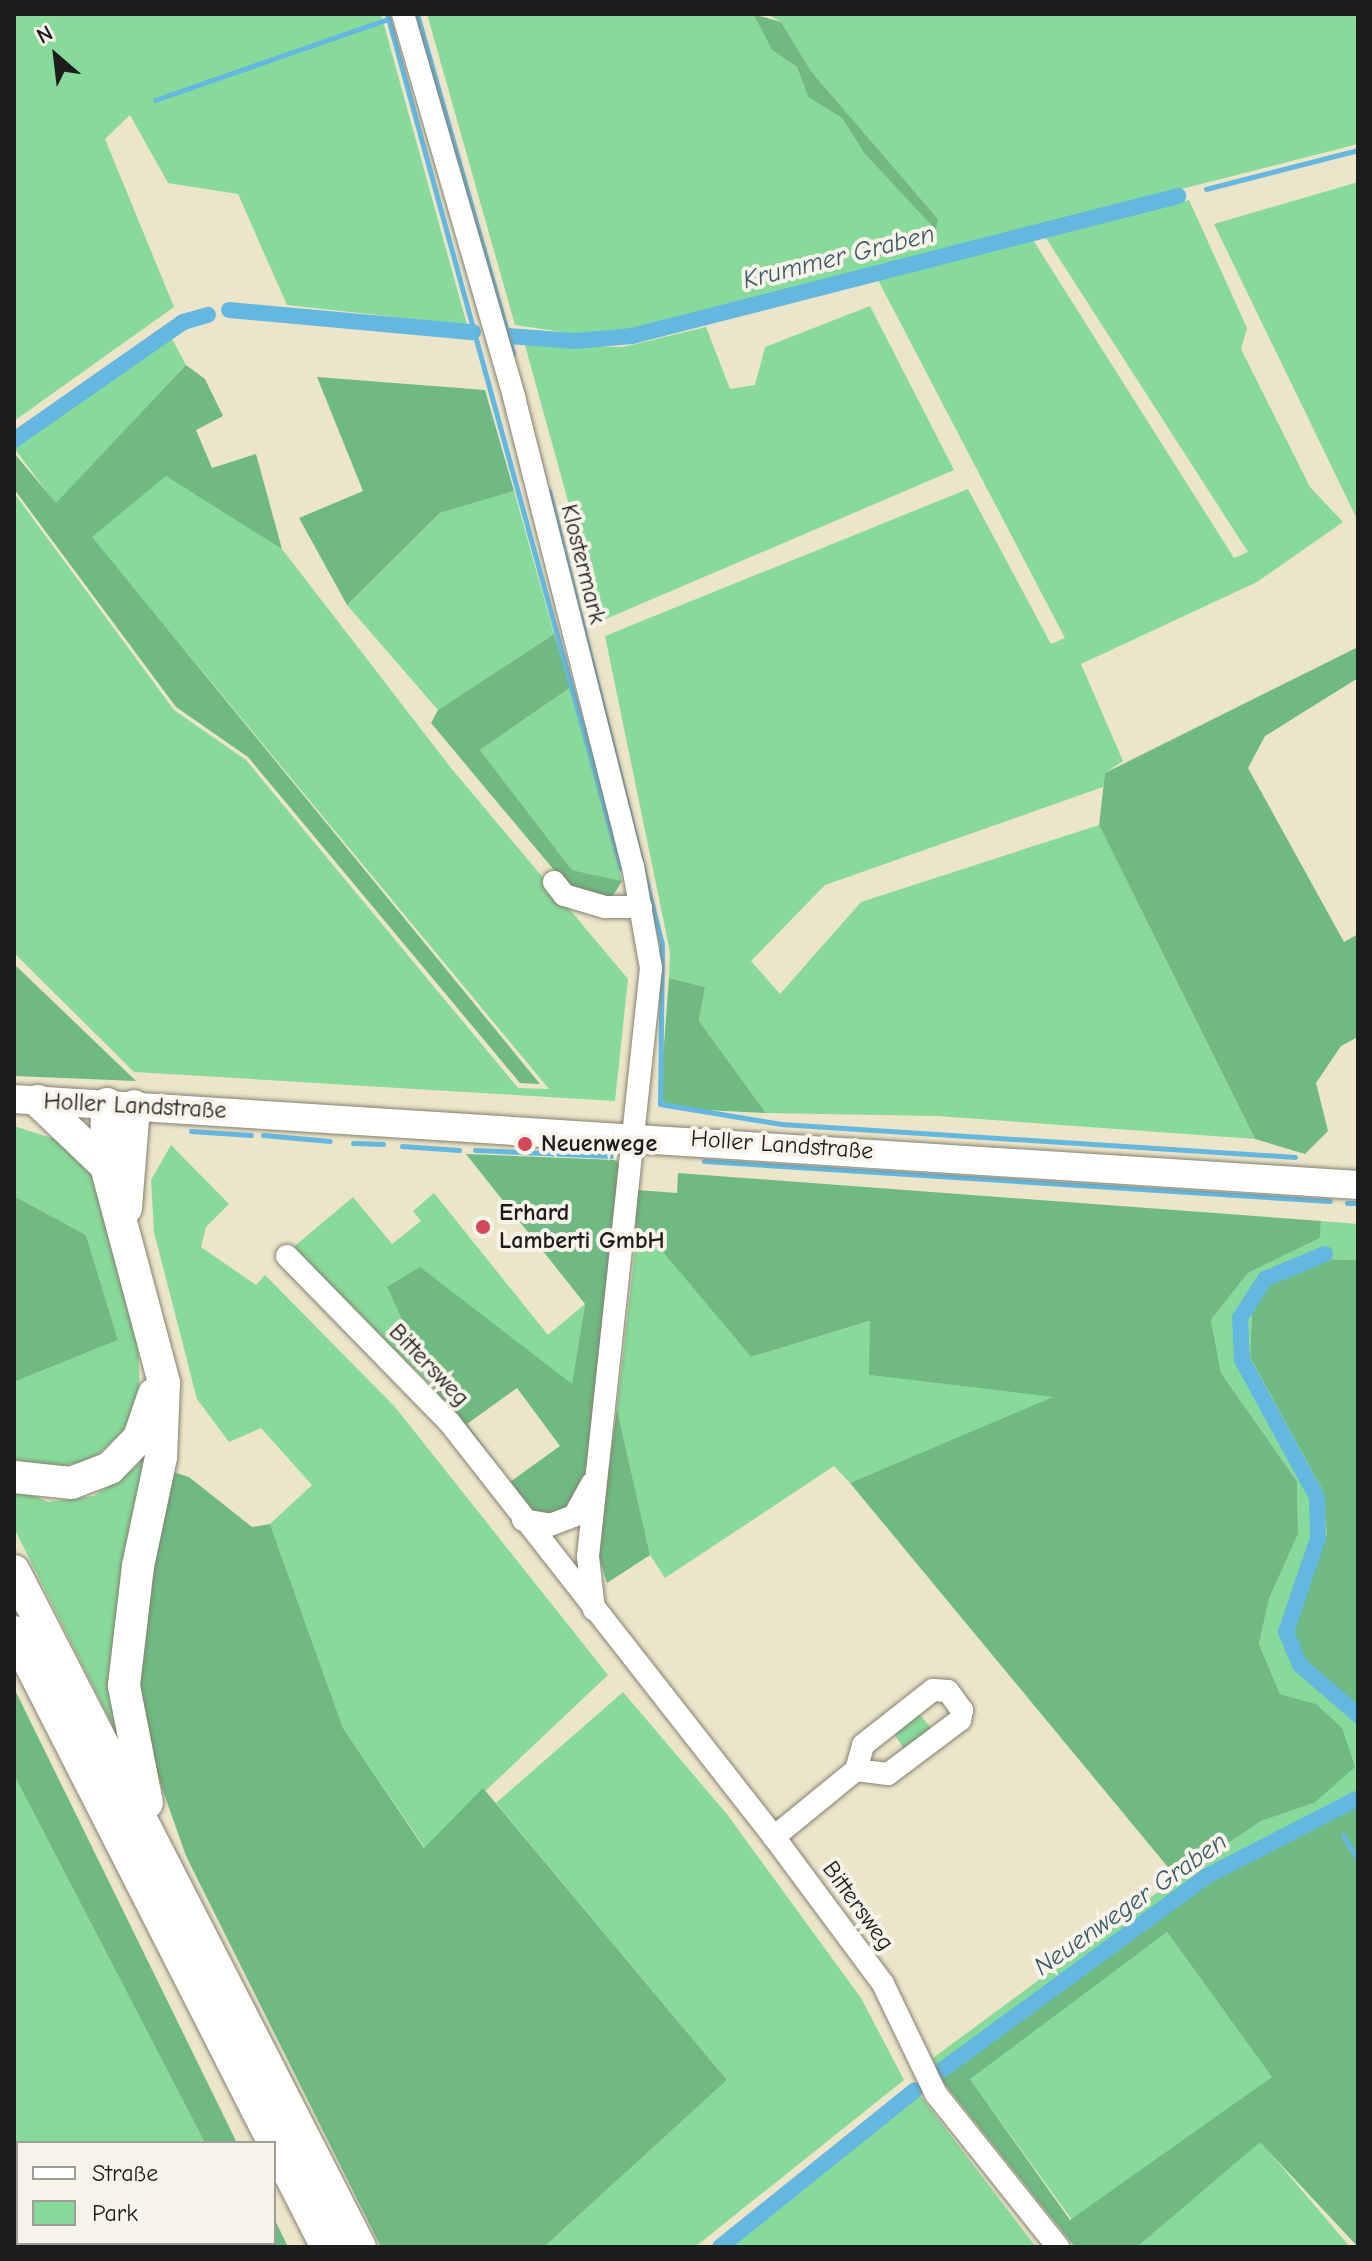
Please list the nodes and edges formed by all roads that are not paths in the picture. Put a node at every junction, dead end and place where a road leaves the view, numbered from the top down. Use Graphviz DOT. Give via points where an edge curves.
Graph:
graph roads {
  1 [pos="403,14"];
  2 [pos="554,882"];
  3 [pos="641,907"];
  4 [pos="26,1100"];
  5 [pos="120,1105"];
  6 [pos="637,1136"];
  7 [pos="106,1166"];
  8 [pos="1358,1185"];
  9 [pos="125,1223"];
  10 [pos="287,1256"];
  11 [pos="158,1359"];
  12 [pos="597,1476"];
  13 [pos="14,1477"];
  14 [pos="523,1520"];
  15 [pos="14,1571"];
  16 [pos="594,1610"];
  17 [pos="14,1632"];
  18 [pos="856,1770"];
  19 [pos="150,1831"];
  20 [pos="774,1837"];
  21 [pos="273,2141"];
  22 [pos="276,2147"];
  23 [pos="327,2247"];
  24 [pos="360,2247"];
  25 [pos="1058,2247"];
  1 -- 3 [label="street, Klostermark" via="514,397"];
  2 -- 3 [label="street" via="564,895 591,903"];
  3 -- 6 [label="street, Klostermark" via="651,968"];
  4 -- 5 [label="main road, Holler Landstraße"];
  4 -- 7 [label="highway"];
  5 -- 6 [label="main road, Holler Landstraße"];
  5 -- 7 [label="highway"];
  5 -- 9 [label="highway"];
  6 -- 8 [label="main road, Holler Landstraße"];
  6 -- 12 [label="street"];
  7 -- 9 [label="highway"];
  9 -- 11 [label="highway"];
  10 -- 14 [label="street, Bittersweg" via="450,1423"];
  11 -- 13 [label="highway" via="147,1422 110,1468 71,1483"];
  11 -- 19 [label="highway" via="161,1457 138,1566 124,1686"];
  12 -- 14 [label="street" via="574,1516 550,1525"];
  12 -- 16 [label="street" via="588,1557"];
  14 -- 16 [label="street, Bittersweg"];
  15 -- 19 [label="highway"];
  16 -- 20 [label="street, Bittersweg"];
  17 -- 21 [label="highway"];
  18 -- 18 [label="street" via="888,1774 960,1720 962,1710 948,1691 933,1690 863,1745"];
  18 -- 20 [label="street"];
  19 -- 24 [label="highway"];
  20 -- 25 [label="street, Bittersweg" via="883,1984 936,2094"];
  22 -- 23 [label="highway"];
}
